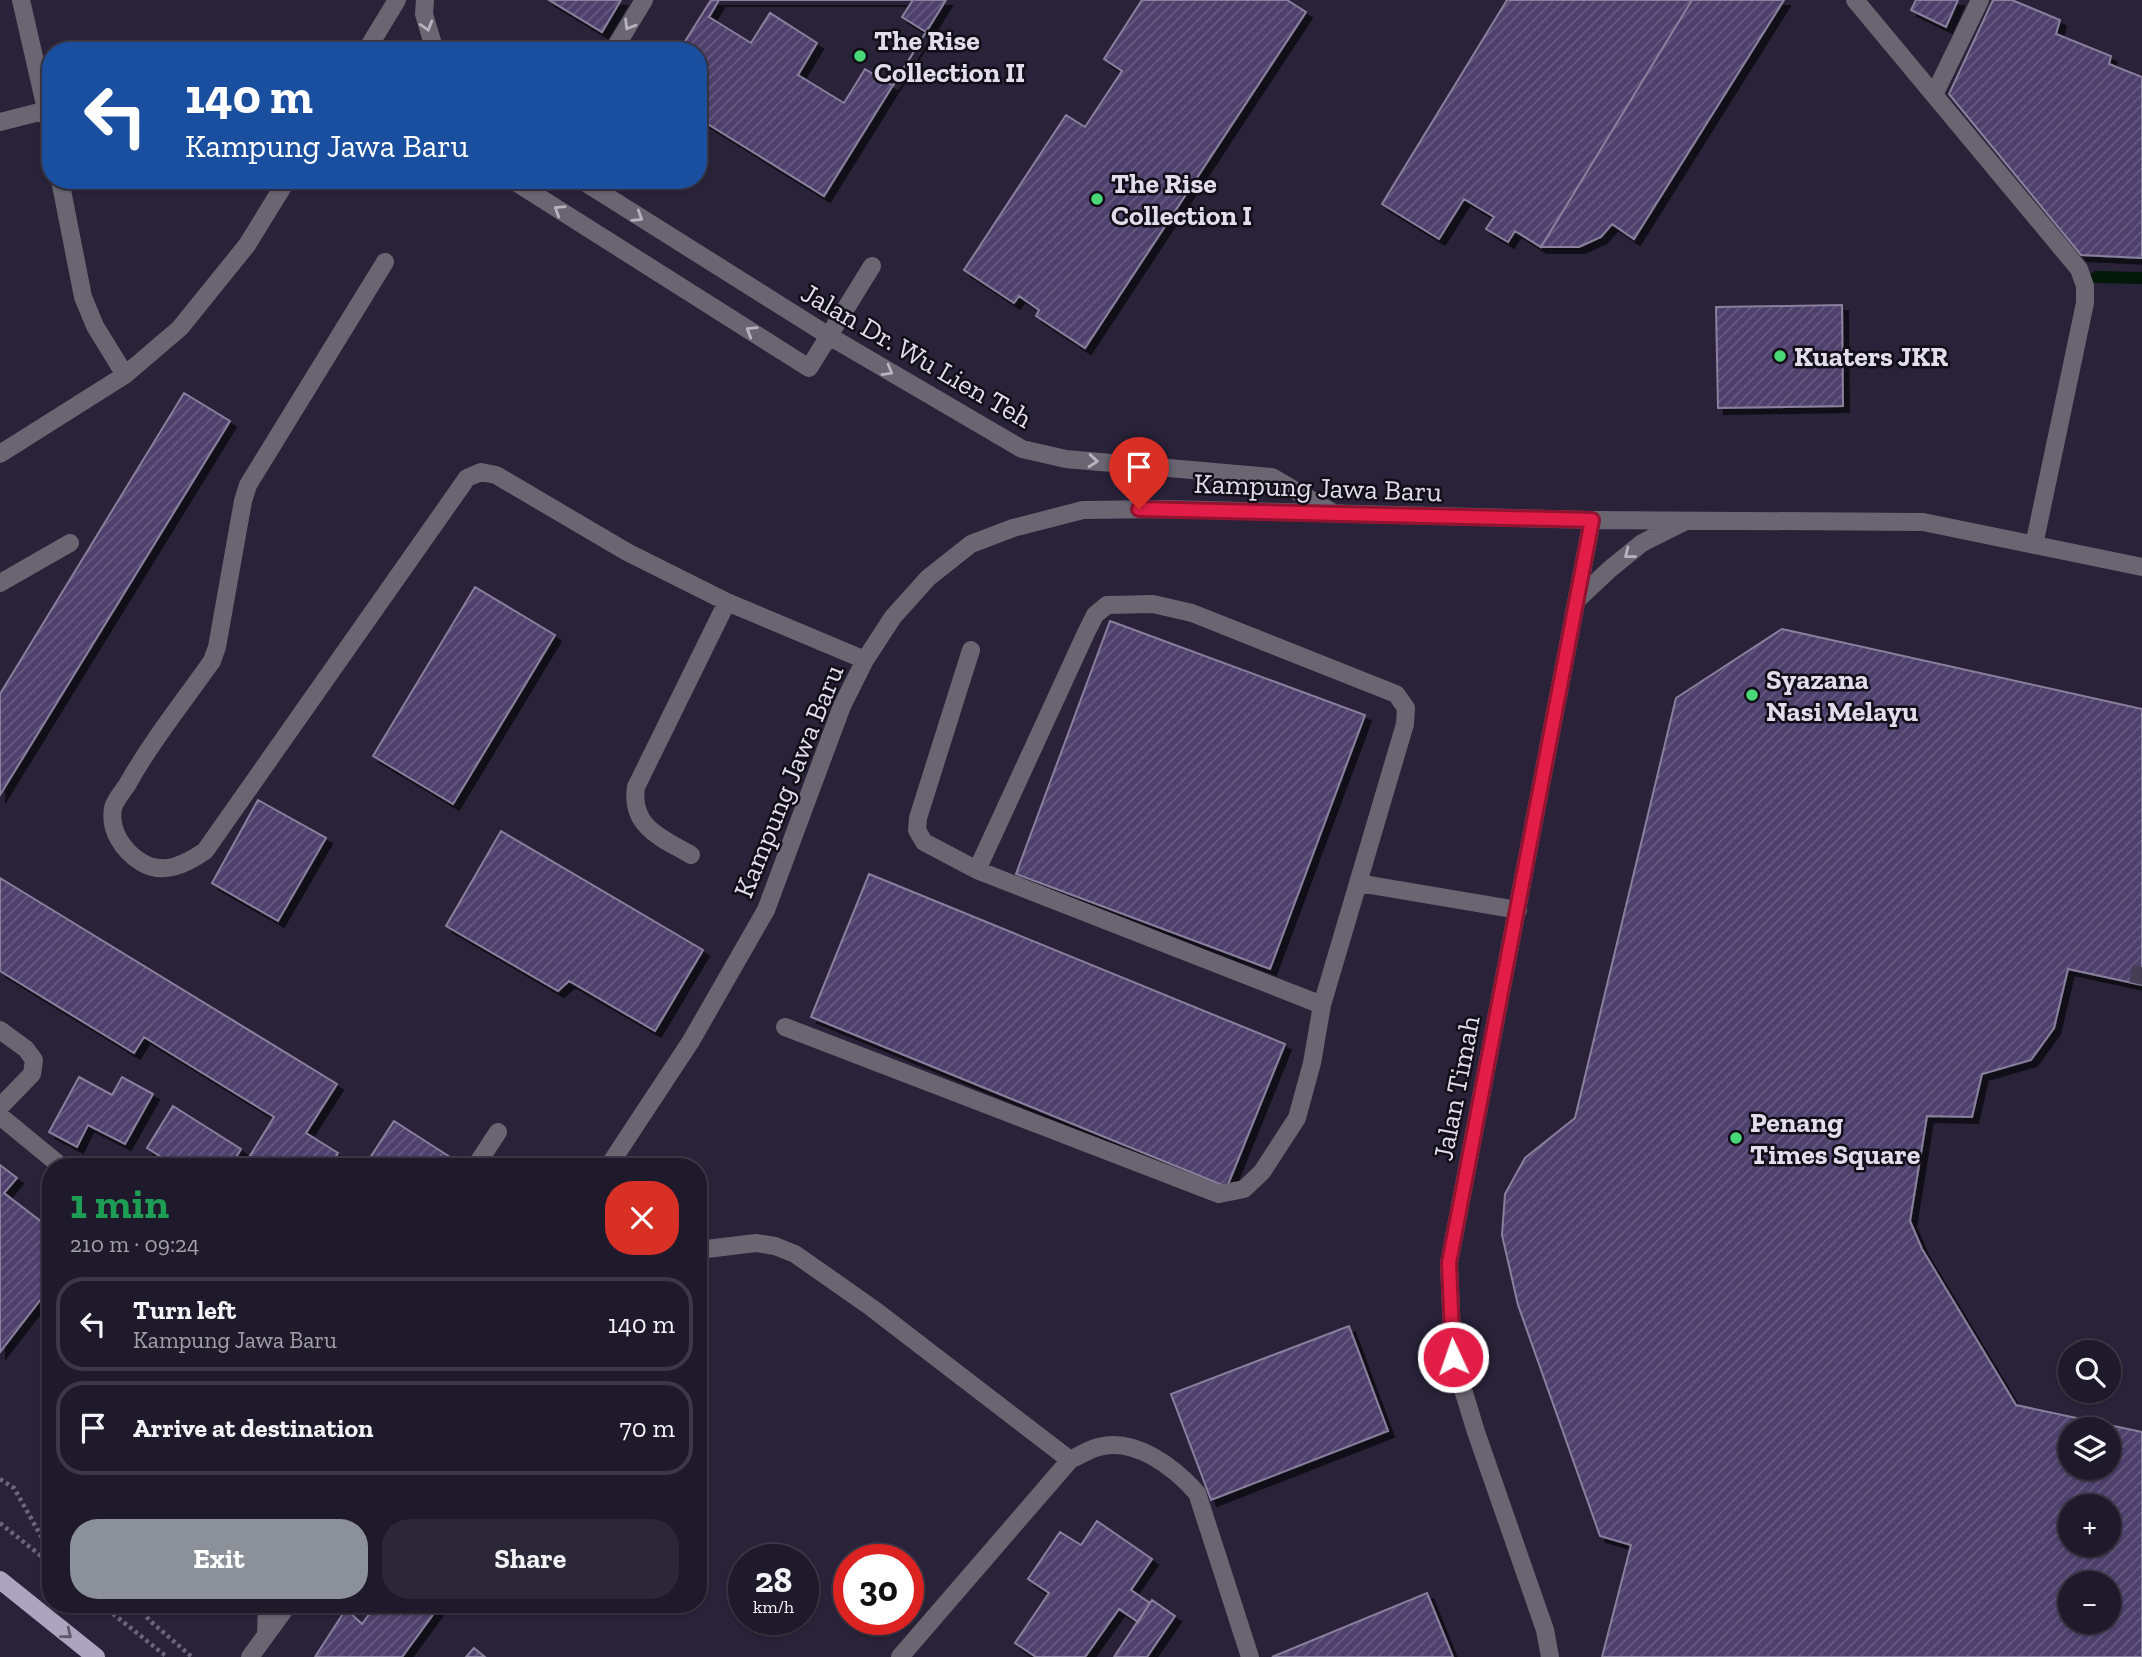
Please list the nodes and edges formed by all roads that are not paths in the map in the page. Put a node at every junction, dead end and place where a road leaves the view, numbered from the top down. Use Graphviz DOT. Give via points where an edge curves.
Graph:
graph roads {
  1 [pos="21,0"];
  2 [pos="397,0"];
  3 [pos="425,0"];
  4 [pos="644,0"];
  5 [pos="1855,0"];
  6 [pos="1980,0"];
  7 [pos="375,42"];
  8 [pos="432,42"];
  9 [pos="618,42"];
  10 [pos="42,89"];
  11 [pos="1934,95"];
  12 [pos="42,111"];
  13 [pos="0,122"];
  14 [pos="62,189"];
  15 [pos="283,189"];
  16 [pos="526,189"];
  17 [pos="595,189"];
  18 [pos="386,262"];
  19 [pos="872,265"];
  20 [pos="829,336"];
  21 [pos="125,375"];
  22 [pos="0,454"];
  23 [pos="1335,514"];
  24 [pos="1592,520"];
  25 [pos="1688,520"];
  26 [pos="70,543"];
  27 [pos="2034,545"];
  28 [pos="2142,567"];
  29 [pos="0,583"];
  30 [pos="1577,600"];
  31 [pos="727,602"];
  32 [pos="971,650"];
  33 [pos="865,660"];
  34 [pos="691,855"];
  35 [pos="977,870"];
  36 [pos="1358,883"];
  37 [pos="1518,910"];
  38 [pos="1322,1005"];
  39 [pos="785,1027"];
  40 [pos="0,1030"];
  41 [pos="0,1107"];
  42 [pos="0,1116"];
  43 [pos="498,1132"];
  44 [pos="51,1158"];
  45 [pos="481,1158"];
  46 [pos="614,1158"];
  47 [pos="707,1249"];
  48 [pos="1070,1461"];
  49 [pos="0,1580"];
  50 [pos="267,1613"];
  51 [pos="282,1613"];
  52 [pos="266,1634"];
  53 [pos="96,1657"];
  54 [pos="250,1657"];
  55 [pos="900,1657"];
  56 [pos="1250,1657"];
  57 [pos="1550,1657"];
  1 -- 10 [label="street"];
  2 -- 7 [label="street"];
  3 -- 8 [label="street, one-way"];
  4 -- 9 [label="street, one-way"];
  5 -- 11 [label="street"];
  6 -- 11 [label="street"];
  11 -- 27 [label="street" via="2079,269 2085,286"];
  12 -- 13 [label="street"];
  14 -- 21 [label="street" via="83,297 94,326"];
  15 -- 21 [label="street" via="247,245 180,328"];
  20 -- 16 [label="street, one-way" via="809,368"];
  17 -- 20 [label="street, Jalan Dr. Wu Lien Teh, one-way"];
  18 -- 31 [label="street" via="248,485 212,661 113,807 115,830 125,849 143,863 164,868 186,865 205,851 467,478 481,472 496,475 627,552"];
  19 -- 20 [label="street"];
  20 -- 23 [label="street, Jalan Dr. Wu Lien Teh, one-way" via="1022,449 1074,459 1272,477"];
  21 -- 22 [label="street"];
  23 -- 24 [label="street, Kampung Jawa Baru"];
  23 -- 33 [label="street, Kampung Jawa Baru" via="1083,510 1013,528 971,544 928,578 893,617"];
  24 -- 25 [label="street, Kampung Jawa Baru"];
  24 -- 30 [label="street, Jalan Timah"];
  25 -- 27 [label="street, Kampung Jawa Baru" via="1923,522"];
  25 -- 30 [label="street, one-way" via="1642,543"];
  26 -- 29 [label="street"];
  27 -- 28 [label="street, Kampung Jawa Baru"];
  30 -- 37 [label="street, Jalan Timah"];
  31 -- 33 [label="street"];
  31 -- 34 [label="street" via="636,787 638,816 649,831"];
  32 -- 35 [label="street" via="917,830 924,842"];
  33 -- 46 [label="street, Kampung Jawa Baru" via="842,706 766,910 691,1041"];
  35 -- 36 [label="street" via="1095,615 1107,605 1153,604 1192,613 1396,694 1406,708 1405,724"];
  35 -- 38 [label="street"];
  36 -- 37 [label="street"];
  36 -- 38 [label="street"];
  37 -- 57 [label="street, Jalan Timah" via="1449,1263 1453,1357 1545,1630"];
  38 -- 39 [label="street" via="1297,1118 1262,1172 1244,1189 1219,1194"];
  40 -- 41 [label="street" via="34,1060 32,1074"];
  42 -- 44 [label="street"];
  43 -- 45 [label="street"];
  47 -- 48 [label="street" via="756,1243 795,1254"];
  48 -- 55 [label="street"];
  48 -- 56 [label="street" via="1097,1447 1119,1445 1143,1451 1197,1493"];
  49 -- 53 [label="main road, one-way"];
  50 -- 52 [label="street"];
  51 -- 52 [label="street"];
  52 -- 54 [label="street"];
}
